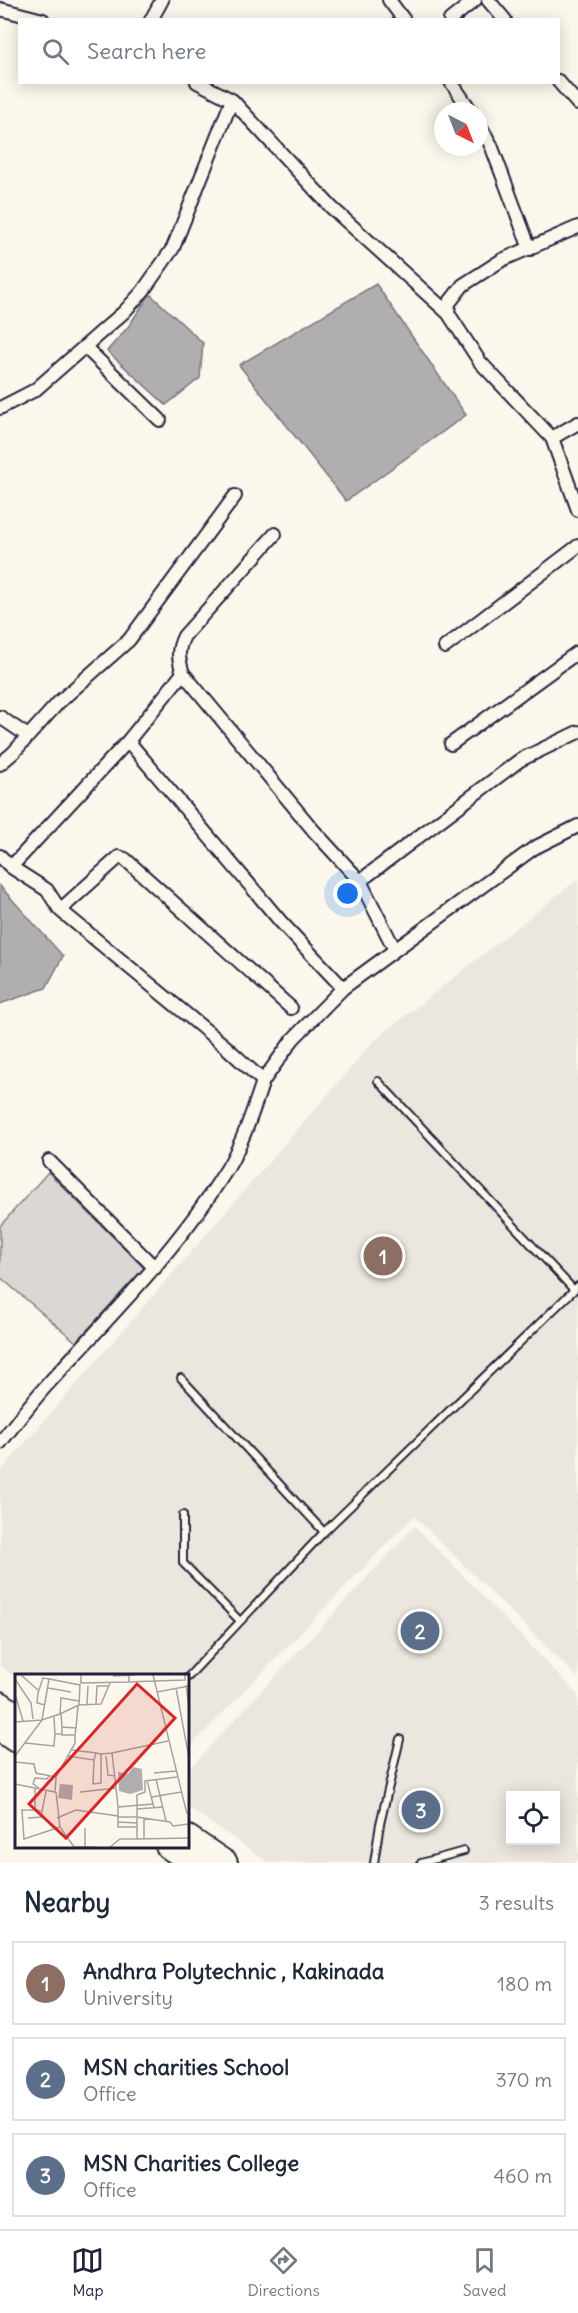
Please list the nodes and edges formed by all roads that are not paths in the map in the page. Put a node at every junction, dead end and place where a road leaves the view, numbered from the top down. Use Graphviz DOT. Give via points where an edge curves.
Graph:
graph roads {
  1 [pos="162,0"];
  2 [pos="389,0"];
  3 [pos="475,0"];
  4 [pos="488,0"];
  5 [pos="0,9"];
  6 [pos="35,18"];
  7 [pos="152,18"];
  8 [pos="402,18"];
  9 [pos="452,18"];
  10 [pos="503,18"];
  11 [pos="560,83"];
  12 [pos="200,84"];
  13 [pos="452,84"];
  14 [pos="232,100"];
  15 [pos="465,102"];
  16 [pos="578,104"];
  17 [pos="488,140"];
  18 [pos="578,227"];
  19 [pos="530,249"];
  20 [pos="448,313"];
  21 [pos="85,347"];
  22 [pos="0,408"];
  23 [pos="160,420"];
  24 [pos="578,423"];
  25 [pos="552,438"];
  26 [pos="235,496"];
  27 [pos="578,510"];
  28 [pos="275,534"];
  29 [pos="578,546"];
  30 [pos="445,647"];
  31 [pos="578,652"];
  32 [pos="183,673"];
  33 [pos="0,717"];
  34 [pos="578,732"];
  35 [pos="28,736"];
  36 [pos="128,741"];
  37 [pos="451,744"];
  38 [pos="0,764"];
  39 [pos="578,826"];
  40 [pos="0,856"];
  41 [pos="11,867"];
  42 [pos="360,881"];
  43 [pos="60,910"];
  44 [pos="395,950"];
  45 [pos="344,988"];
  46 [pos="291,1008"];
  47 [pos="263,1081"];
  48 [pos="378,1081"];
  49 [pos="49,1161"];
  50 [pos="155,1268"];
  51 [pos="576,1288"];
  52 [pos="181,1378"];
  53 [pos="0,1443"];
  54 [pos="183,1515"];
  55 [pos="324,1532"];
  56 [pos="240,1621"];
  57 [pos="189,1676"];
  58 [pos="0,1704"];
  59 [pos="15,1714"];
  60 [pos="0,1729"];
  61 [pos="15,1739"];
  62 [pos="400,1739"];
  63 [pos="189,1839"];
  64 [pos="171,1848"];
  65 [pos="465,1851"];
  66 [pos="193,1863"];
  67 [pos="225,1863"];
  68 [pos="374,1863"];
  69 [pos="421,1863"];
  1 -- 7 [label="street"];
  2 -- 8 [label="street"];
  3 -- 9 [label="street"];
  4 -- 10 [label="street"];
  5 -- 6 [label="street"];
  11 -- 16 [label="street"];
  12 -- 14 [label="street"];
  13 -- 15 [label="street"];
  14 -- 20 [label="street" via="332,208"];
  14 -- 21 [label="street" via="173,248 143,291"];
  17 -- 19 [label="street"];
  18 -- 19 [label="street"];
  19 -- 20 [label="street" via="502,260 463,285 449,303"];
  20 -- 25 [label="street" via="480,362"];
  21 -- 22 [label="street" via="35,390"];
  21 -- 23 [label="street"];
  24 -- 25 [label="street"];
  25 -- 27 [label="street"];
  26 -- 35 [label="street" via="129,640 59,702"];
  28 -- 32 [label="street" via="184,636 178,658"];
  29 -- 30 [label="street"];
  31 -- 37 [label="street"];
  32 -- 36 [label="street"];
  32 -- 42 [label="street"];
  33 -- 35 [label="street"];
  34 -- 42 [label="street" via="520,760"];
  35 -- 38 [label="street"];
  36 -- 41 [label="street"];
  36 -- 45 [label="street" via="281,922"];
  39 -- 44 [label="street" via="534,848"];
  40 -- 41 [label="street"];
  41 -- 43 [label="street" via="47,890"];
  42 -- 44 [label="street"];
  43 -- 46 [label="street" via="119,857 125,859"];
  43 -- 47 [label="street"];
  44 -- 45 [label="street"];
  45 -- 47 [label="street" via="293,1040"];
  47 -- 50 [label="street" via="228,1167"];
  48 -- 51 [label="lane"];
  49 -- 50 [label="street"];
  50 -- 53 [label="street" via="44,1388"];
  51 -- 55 [label="lane"];
  52 -- 55 [label="lane"];
  54 -- 56 [label="lane" via="183,1563"];
  55 -- 56 [label="lane"];
  56 -- 57 [label="lane"];
  58 -- 59 [label="highway"];
  60 -- 61 [label="highway"];
  62 -- 68 [label="lane"];
  63 -- 67 [label="highway"];
  64 -- 66 [label="highway"];
  65 -- 69 [label="lane"];
}
